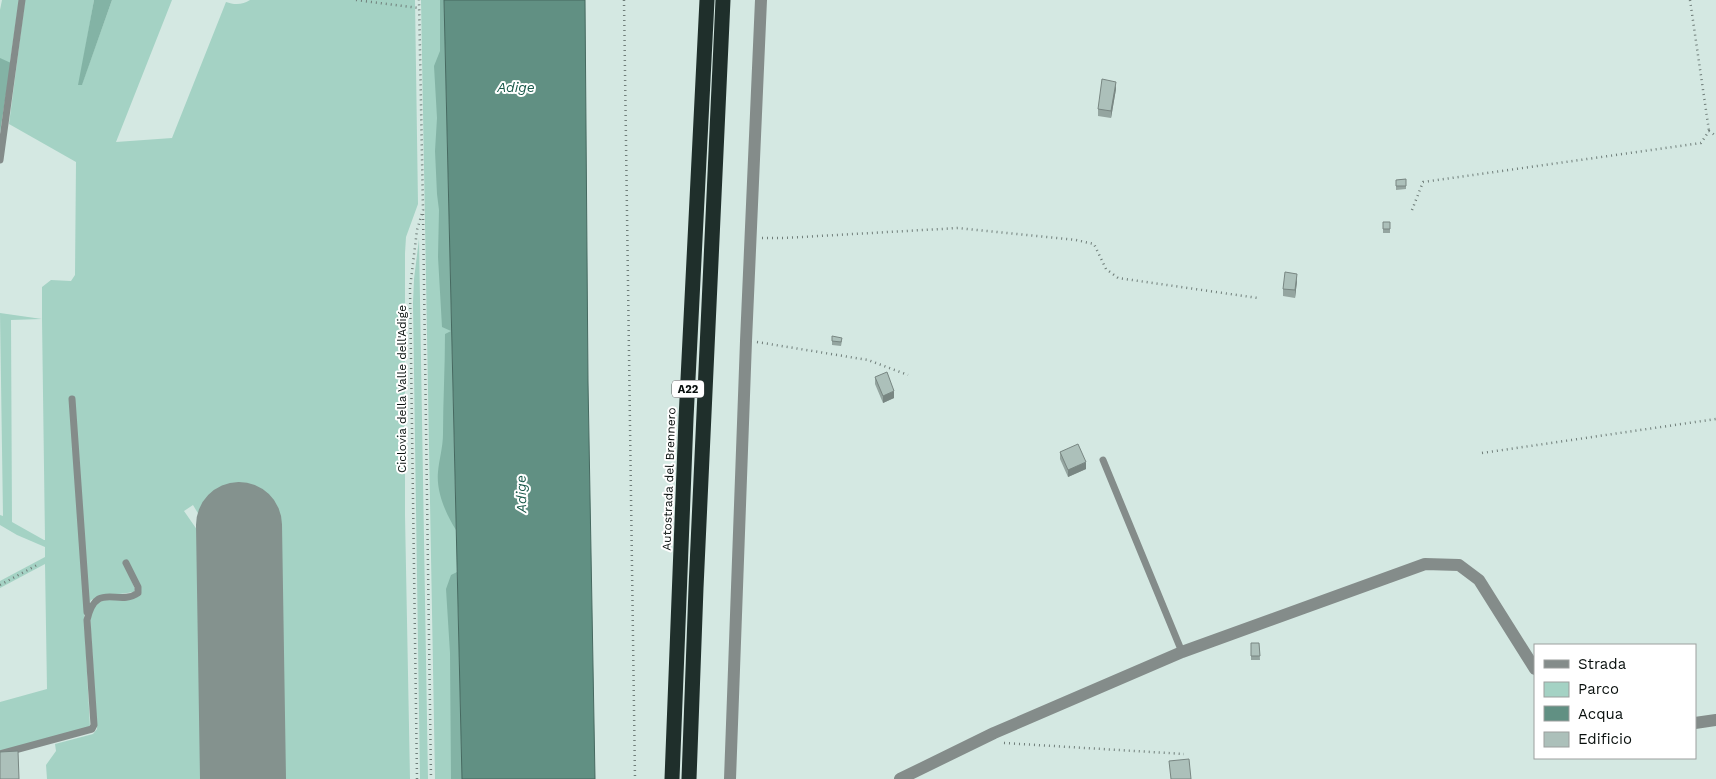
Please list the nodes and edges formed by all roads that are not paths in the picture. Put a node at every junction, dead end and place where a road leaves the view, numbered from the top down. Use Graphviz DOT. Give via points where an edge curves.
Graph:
graph roads {
  1 [pos="22,0"];
  2 [pos="707,0"];
  3 [pos="724,0"];
  4 [pos="761,0"];
  5 [pos="0,160"];
  6 [pos="72,399"];
  7 [pos="1102,460"];
  8 [pos="126,563"];
  9 [pos="87,620"];
  10 [pos="1182,652"];
  11 [pos="1534,667"];
  12 [pos="1716,720"];
  13 [pos="1696,723"];
  14 [pos="0,754"];
  15 [pos="672,779"];
  16 [pos="689,779"];
  17 [pos="730,779"];
  18 [pos="900,779"];
  1 -- 5 [label="lane"];
  2 -- 15 [label="highway, Autostrada del Brennero / A22"];
  3 -- 16 [label="highway, A22"];
  4 -- 17 [label="street"];
  6 -- 9 [label="lane"];
  7 -- 10 [label="lane"];
  8 -- 9 [label="lane" via="138,593 97,600 91,606"];
  9 -- 14 [label="lane" via="92,729"];
  10 -- 11 [label="street" via="1425,564 1459,565 1479,580"];
  10 -- 18 [label="street" via="980,740"];
  12 -- 13 [label="street"];
}
